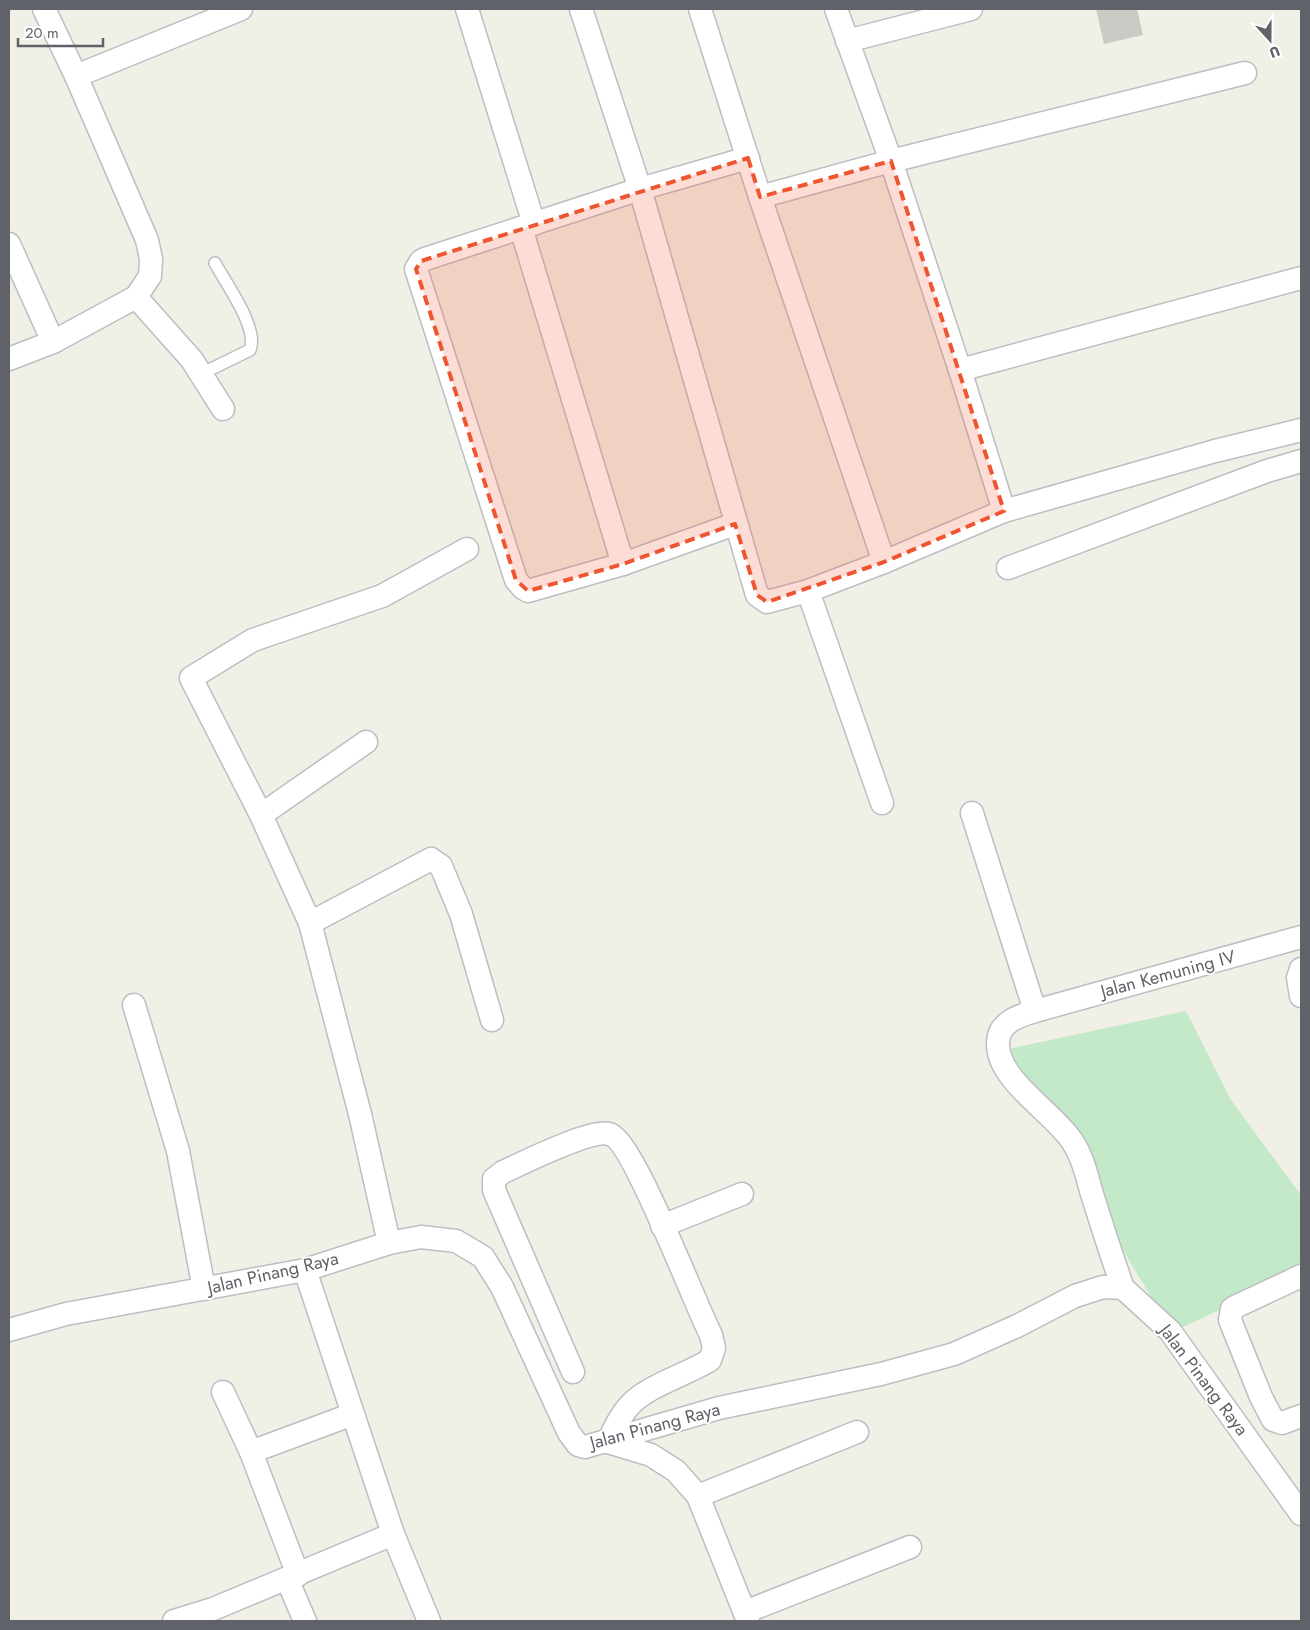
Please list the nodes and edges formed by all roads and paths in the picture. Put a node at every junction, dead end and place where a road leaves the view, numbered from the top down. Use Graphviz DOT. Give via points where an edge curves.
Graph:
graph roads {
  1 [pos="44,9"];
  2 [pos="241,9"];
  3 [pos="466,9"];
  4 [pos="581,9"];
  5 [pos="700,9"];
  6 [pos="836,9"];
  7 [pos="970,9"];
  8 [pos="847,41"];
  9 [pos="1245,73"];
  10 [pos="76,76"];
  11 [pos="748,158"];
  12 [pos="891,161"];
  13 [pos="640,189"];
  14 [pos="760,197"];
  15 [pos="528,226"];
  16 [pos="9,244"];
  17 [pos="214,263"];
  18 [pos="1301,278"];
  19 [pos="136,297"];
  20 [pos="52,342"];
  21 [pos="9,359"];
  22 [pos="960,370"];
  23 [pos="201,374"];
  24 [pos="223,409"];
  25 [pos="1301,430"];
  26 [pos="1301,461"];
  27 [pos="1004,511"];
  28 [pos="735,524"];
  29 [pos="467,549"];
  30 [pos="884,562"];
  31 [pos="623,564"];
  32 [pos="1008,568"];
  33 [pos="808,591"];
  34 [pos="366,742"];
  35 [pos="882,803"];
  36 [pos="972,812"];
  37 [pos="261,815"];
  38 [pos="310,923"];
  39 [pos="1301,937"];
  40 [pos="1301,969"];
  41 [pos="1301,996"];
  42 [pos="134,1005"];
  43 [pos="1035,1011"];
  44 [pos="492,1020"];
  45 [pos="742,1194"];
  46 [pos="662,1226"];
  47 [pos="389,1243"];
  48 [pos="305,1270"];
  49 [pos="1301,1276"];
  50 [pos="1123,1288"];
  51 [pos="204,1289"];
  52 [pos="9,1326"];
  53 [pos="573,1372"];
  54 [pos="223,1392"];
  55 [pos="353,1414"];
  56 [pos="1301,1416"];
  57 [pos="857,1432"];
  58 [pos="608,1442"];
  59 [pos="252,1452"];
  60 [pos="698,1496"];
  61 [pos="1301,1514"];
  62 [pos="393,1534"];
  63 [pos="910,1547"];
  64 [pos="292,1577"];
  65 [pos="747,1617"];
  66 [pos="174,1621"];
  67 [pos="305,1621"];
  68 [pos="429,1621"];
  1 -- 10 [label="street"];
  2 -- 10 [label="street"];
  3 -- 15 [label="street"];
  4 -- 13 [label="street"];
  5 -- 11 [label="street"];
  6 -- 8 [label="street"];
  7 -- 8 [label="street"];
  8 -- 12 [label="street"];
  9 -- 12 [label="street"];
  10 -- 19 [label="street" via="147,240 150,276"];
  11 -- 13 [label="street"];
  11 -- 14 [label="street"];
  12 -- 14 [label="street"];
  12 -- 22 [label="street"];
  13 -- 15 [label="street"];
  13 -- 28 [label="street"];
  14 -- 30 [label="street"];
  15 -- 31 [label="street"];
  15 -- 31 [label="street" via="421,261 416,269 519,586 528,591"];
  16 -- 20 [label="street"];
  17 -- 23 [label="lane" via="250,326 254,342 250,350"];
  18 -- 22 [label="street"];
  19 -- 20 [label="street"];
  19 -- 23 [label="street"];
  20 -- 21 [label="street"];
  22 -- 27 [label="street"];
  23 -- 24 [label="street"];
  25 -- 27 [label="street" via="1214,451"];
  26 -- 32 [label="street"];
  27 -- 30 [label="street"];
  28 -- 31 [label="street"];
  28 -- 33 [label="street" via="757,595 762,600 767,602"];
  29 -- 37 [label="street" via="382,596 253,640 191,678"];
  30 -- 33 [label="street"];
  33 -- 35 [label="street"];
  34 -- 37 [label="street"];
  36 -- 43 [label="street"];
  37 -- 38 [label="street"];
  38 -- 44 [label="street" via="431,859 436,861 461,914"];
  38 -- 47 [label="street" via="360,1114"];
  39 -- 43 [label="street, Jalan Kemuning IV"];
  40 -- 41 [label="street" via="1298,978"];
  42 -- 51 [label="street" via="178,1151"];
  43 -- 50 [label="street, Jalan Kemuning IV" via="1014,1018 1001,1030 998,1043 1002,1062 1016,1082 1072,1141 1082,1162"];
  45 -- 46 [label="street"];
  46 -- 53 [label="street" via="640,1174 617,1138 608,1133 583,1138 502,1172 494,1179 494,1190"];
  46 -- 58 [label="street" via="711,1335 713,1356 631,1404"];
  47 -- 48 [label="street, Jalan Pinang Raya"];
  47 -- 58 [label="street, Jalan Pinang Raya" via="421,1237 456,1241 483,1257 502,1287 572,1438 585,1447"];
  48 -- 51 [label="street, Jalan Pinang Raya"];
  48 -- 55 [label="street"];
  49 -- 56 [label="street" via="1235,1307 1230,1320 1273,1420 1282,1423"];
  50 -- 58 [label="street, Jalan Pinang Raya" via="1103,1287 1075,1296 954,1354 881,1374 719,1408"];
  50 -- 61 [label="street, Jalan Pinang Raya" via="1170,1331"];
  51 -- 52 [label="street, Jalan Pinang Raya"];
  54 -- 59 [label="street"];
  55 -- 59 [label="street"];
  55 -- 62 [label="street"];
  57 -- 60 [label="street"];
  58 -- 60 [label="street" via="651,1455 676,1471"];
  59 -- 64 [label="street"];
  60 -- 65 [label="street"];
  62 -- 64 [label="street"];
  62 -- 68 [label="street"];
  63 -- 65 [label="street"];
  64 -- 66 [label="street"];
  64 -- 67 [label="street"];
}
